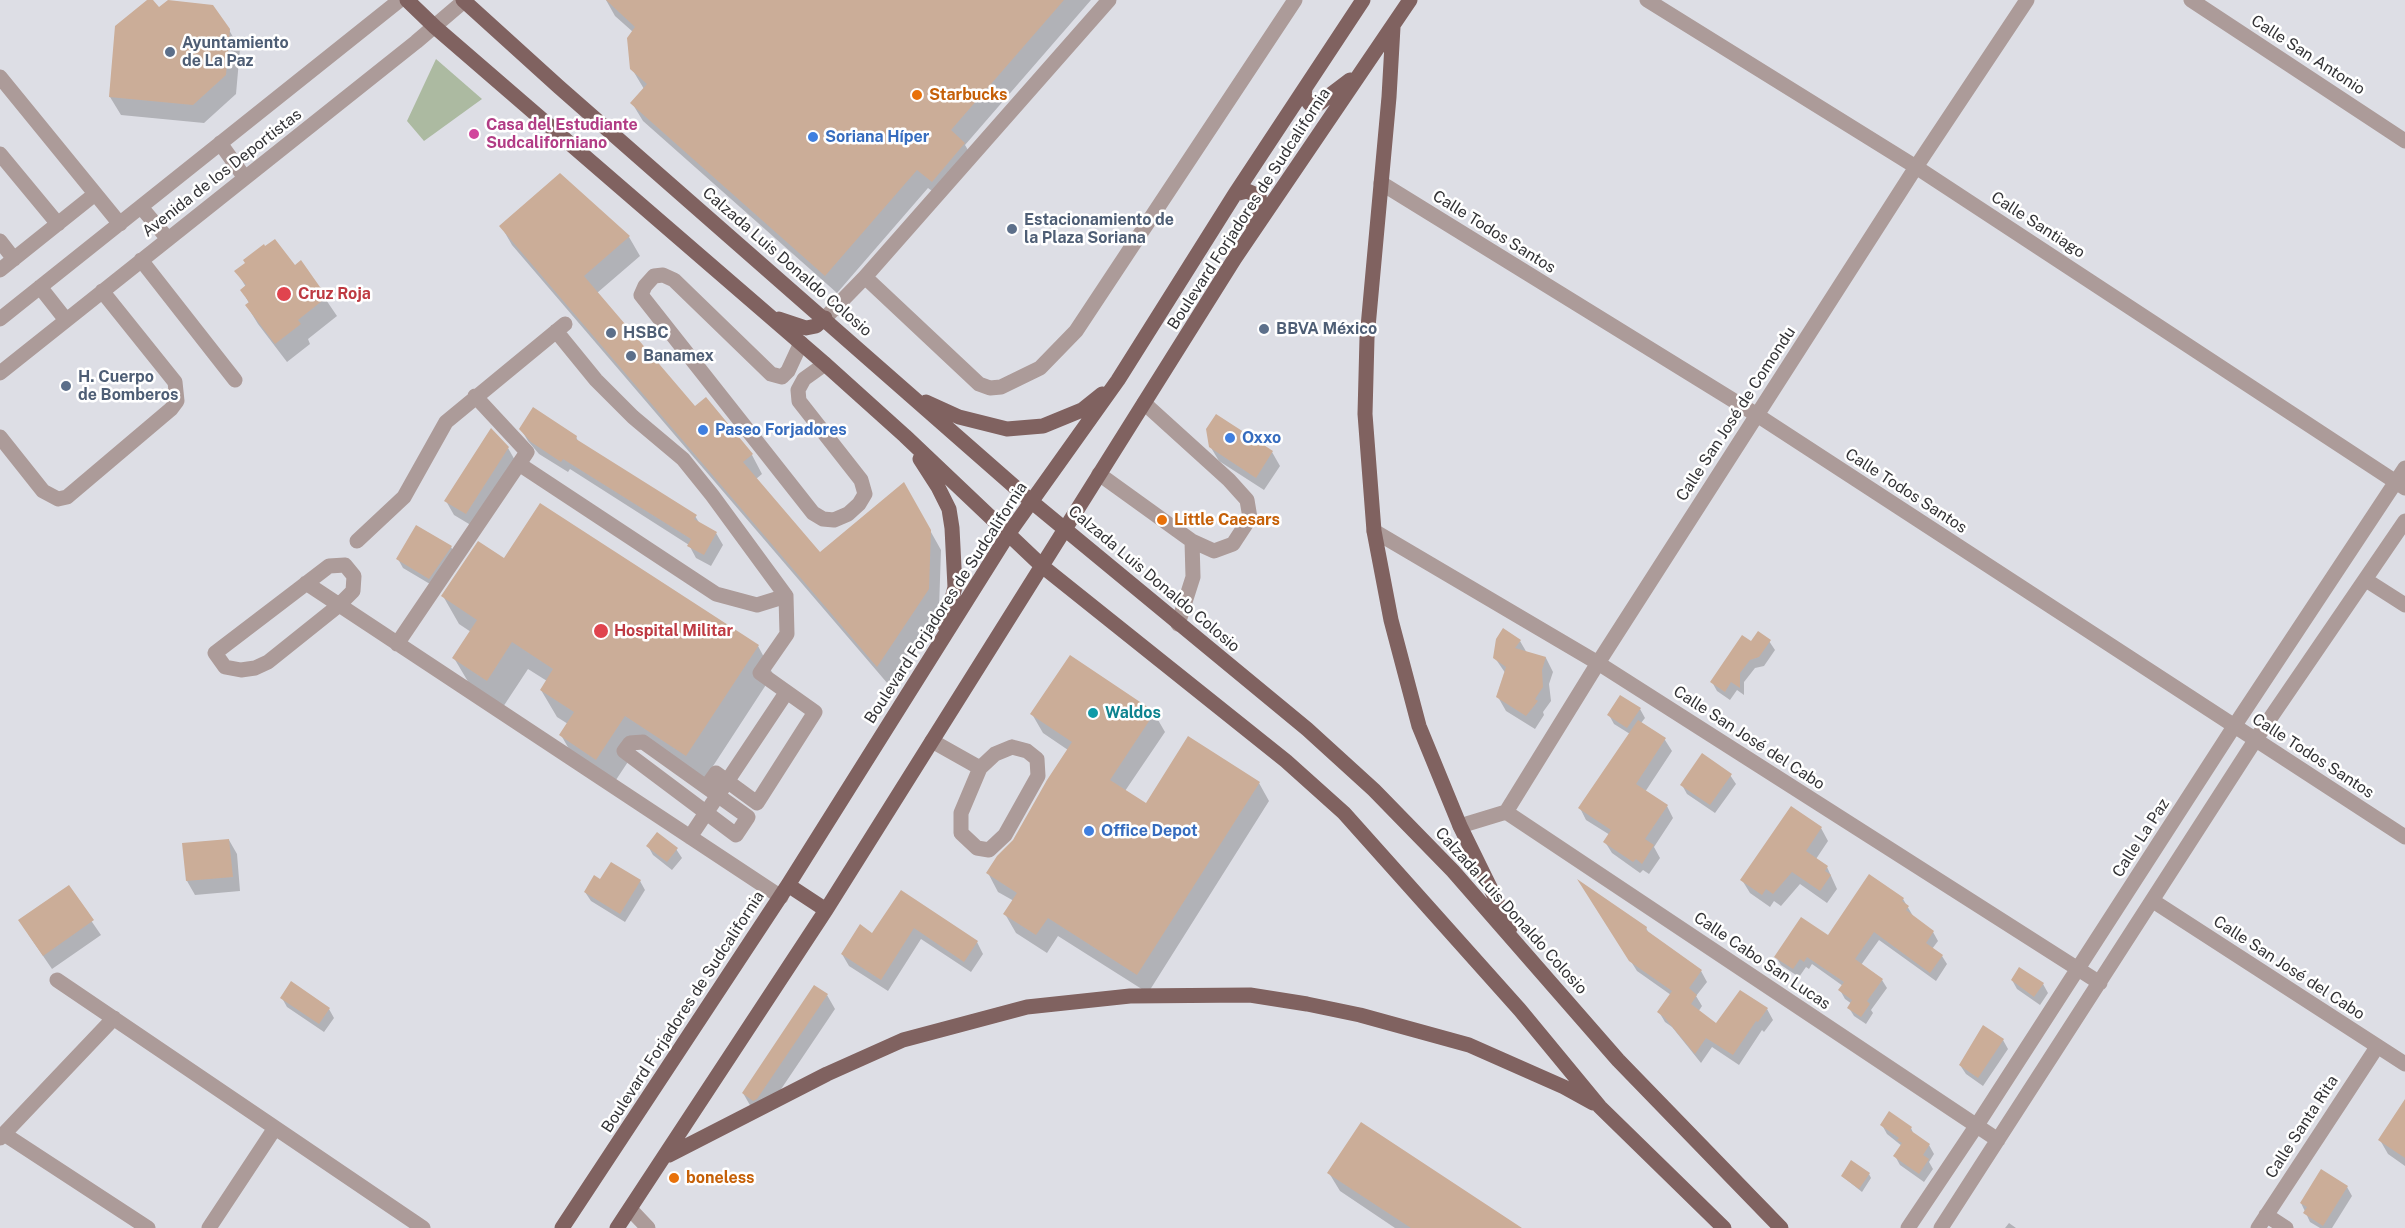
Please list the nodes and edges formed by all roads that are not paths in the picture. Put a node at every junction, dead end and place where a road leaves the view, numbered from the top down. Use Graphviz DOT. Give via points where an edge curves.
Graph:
graph roads {
  1 [pos="400,0"];
  2 [pos="407,0"];
  3 [pos="1109,0"];
  4 [pos="1295,0"];
  5 [pos="1363,0"];
  6 [pos="1410,0"];
  7 [pos="1647,0"];
  8 [pos="2027,0"];
  9 [pos="2191,0"];
  10 [pos="464,1"];
  11 [pos="1393,26"];
  12 [pos="435,27"];
  13 [pos="1363,69"];
  14 [pos="0,77"];
  15 [pos="1305,89"];
  16 [pos="2405,141"];
  17 [pos="220,143"];
  18 [pos="0,154"];
  19 [pos="1916,167"];
  20 [pos="245,178"];
  21 [pos="1382,183"];
  22 [pos="95,194"];
  23 [pos="1235,194"];
  24 [pos="141,207"];
  25 [pos="58,224"];
  26 [pos="120,224"];
  27 [pos="168,239"];
  28 [pos="0,241"];
  29 [pos="1235,258"];
  30 [pos="14,259"];
  31 [pos="141,260"];
  32 [pos="0,270"];
  33 [pos="865,277"];
  34 [pos="40,287"];
  35 [pos="102,291"];
  36 [pos="770,316"];
  37 [pos="825,318"];
  38 [pos="0,319"];
  39 [pos="66,320"];
  40 [pos="801,343"];
  41 [pos="825,364"];
  42 [pos="0,372"];
  43 [pos="235,380"];
  44 [pos="1118,380"];
  45 [pos="910,395"];
  46 [pos="475,396"];
  47 [pos="1144,403"];
  48 [pos="1757,415"];
  49 [pos="905,436"];
  50 [pos="0,437"];
  51 [pos="519,464"];
  52 [pos="2405,468"];
  53 [pos="1099,474"];
  54 [pos="2400,485"];
  55 [pos="1032,502"];
  56 [pos="2405,521"];
  57 [pos="1065,529"];
  58 [pos="1374,531"];
  59 [pos="1009,533"];
  60 [pos="357,541"];
  61 [pos="1192,541"];
  62 [pos="1042,566"];
  63 [pos="2366,580"];
  64 [pos="306,584"];
  65 [pos="786,596"];
  66 [pos="2405,605"];
  67 [pos="338,606"];
  68 [pos="1178,624"];
  69 [pos="942,642"];
  70 [pos="397,645"];
  71 [pos="1598,663"];
  72 [pos="786,693"];
  73 [pos="2235,725"];
  74 [pos="2256,740"];
  75 [pos="932,741"];
  76 [pos="980,768"];
  77 [pos="727,781"];
  78 [pos="712,791"];
  79 [pos="1506,812"];
  80 [pos="706,813"];
  81 [pos="1461,826"];
  82 [pos="690,837"];
  83 [pos="2405,837"];
  84 [pos="785,891"];
  85 [pos="2153,901"];
  86 [pos="826,910"];
  87 [pos="1518,944"];
  88 [pos="2077,969"];
  89 [pos="57,980"];
  90 [pos="2100,983"];
  91 [pos="114,1018"];
  92 [pos="2377,1047"];
  93 [pos="2405,1064"];
  94 [pos="1600,1107"];
  95 [pos="1977,1125"];
  96 [pos="275,1128"];
  97 [pos="2,1136"];
  98 [pos="1998,1140"];
  99 [pos="666,1157"];
  100 [pos="630,1209"];
  101 [pos="2262,1222"];
  102 [pos="148,1228"];
  103 [pos="209,1228"];
  104 [pos="423,1228"];
  105 [pos="562,1228"];
  106 [pos="617,1228"];
  107 [pos="648,1228"];
  108 [pos="1724,1228"];
  109 [pos="1781,1228"];
  110 [pos="1908,1228"];
  111 [pos="1941,1228"];
  112 [pos="2286,1228"];
  1 -- 17 [label="street, Avenida de los Deportistas"];
  2 -- 12 [label="main road"];
  3 -- 33 [label="street"];
  4 -- 33 [label="street" via="1076,331 1040,368 1001,387 979,384"];
  5 -- 15 [label="main road, Boulevard Forjadores de Sudcalifornia"];
  6 -- 11 [label="main road, Boulevard Forjadores de Sudcalifornia"];
  7 -- 19 [label="street, Calle Santiago"];
  8 -- 19 [label="street, Calle San José de Comondu"];
  9 -- 16 [label="street, Calle San Antonio"];
  10 -- 12 [label="street, Avenida de los Deportistas"];
  10 -- 37 [label="main road, Calzada Luis Donaldo Colosio"];
  11 -- 13 [label="main road, Boulevard Forjadores de Sudcalifornia"];
  11 -- 21 [label="main road"];
  12 -- 20 [label="street, Avenida de los Deportistas"];
  12 -- 36 [label="main road"];
  13 -- 15 [label="main road" via="1322,104 1311,104 1304,95"];
  13 -- 29 [label="main road, Boulevard Forjadores de Sudcalifornia"];
  14 -- 22 [label="street"];
  15 -- 23 [label="main road, Boulevard Forjadores de Sudcalifornia"];
  17 -- 20 [label="street"];
  17 -- 24 [label="street, Avenida de los Deportistas"];
  18 -- 25 [label="street"];
  19 -- 48 [label="street, Calle San José de Comondu"];
  19 -- 54 [label="street, Calle Santiago"];
  20 -- 27 [label="street, Avenida de los Deportistas"];
  21 -- 48 [label="street, Calle Todos Santos"];
  21 -- 58 [label="main road" via="1366,338 1365,414"];
  22 -- 25 [label="street"];
  22 -- 26 [label="street"];
  23 -- 29 [label="main road" via="1253,192 1260,202"];
  23 -- 44 [label="main road, Boulevard Forjadores de Sudcalifornia"];
  24 -- 26 [label="street, Avenida de los Deportistas"];
  24 -- 27 [label="street"];
  25 -- 30 [label="street"];
  26 -- 34 [label="street, Avenida de los Deportistas"];
  27 -- 31 [label="street, Avenida de los Deportistas"];
  28 -- 30 [label="street"];
  29 -- 47 [label="main road, Boulevard Forjadores de Sudcalifornia"];
  30 -- 32 [label="street"];
  31 -- 35 [label="street, Avenida de los Deportistas"];
  31 -- 43 [label="street"];
  33 -- 37 [label="street"];
  34 -- 38 [label="street, Avenida de los Deportistas"];
  34 -- 39 [label="street"];
  35 -- 39 [label="street, Avenida de los Deportistas"];
  35 -- 50 [label="street" via="175,382 177,401 67,497 57,499 43,491"];
  36 -- 37 [label="main road" via="806,328"];
  36 -- 40 [label="main road"];
  37 -- 45 [label="main road, Calzada Luis Donaldo Colosio"];
  39 -- 42 [label="street, Avenida de los Deportistas"];
  40 -- 41 [label="main road"];
  40 -- 41 [label="street" via="788,371 782,377 771,374 674,280 663,274 654,276 645,286 642,295 813,513 834,520 848,514 865,494 861,480 799,400 798,390 804,380"];
  41 -- 49 [label="main road"];
  44 -- 45 [label="main road" via="1082,410 1043,426 1007,429 959,417"];
  44 -- 55 [label="main road, Boulevard Forjadores de Sudcalifornia"];
  45 -- 55 [label="main road, Calzada Luis Donaldo Colosio"];
  46 -- 51 [label="street" via="527,452"];
  46 -- 60 [label="street" via="446,422 404,496"];
  46 -- 65 [label="street" via="560,327 596,380 683,459"];
  47 -- 53 [label="main road, Boulevard Forjadores de Sudcalifornia"];
  47 -- 61 [label="street" via="1247,501 1250,518 1233,544 1214,551"];
  48 -- 71 [label="street, Calle San José de Comondu"];
  48 -- 73 [label="street, Calle Todos Santos"];
  49 -- 59 [label="main road"];
  49 -- 69 [label="main road" via="938,487 952,528 955,587"];
  51 -- 65 [label="street" via="716,594 757,605"];
  51 -- 70 [label="street"];
  52 -- 54 [label="street, Calle La Paz"];
  53 -- 57 [label="main road, Boulevard Forjadores de Sudcalifornia"];
  53 -- 61 [label="street"];
  54 -- 73 [label="street, Calle La Paz"];
  55 -- 57 [label="main road, Calzada Luis Donaldo Colosio"];
  55 -- 59 [label="main road, Boulevard Forjadores de Sudcalifornia"];
  56 -- 63 [label="street"];
  57 -- 62 [label="main road, Boulevard Forjadores de Sudcalifornia"];
  57 -- 68 [label="main road, Calzada Luis Donaldo Colosio"];
  58 -- 71 [label="street, Calle San José del Cabo"];
  58 -- 81 [label="main road" via="1391,620 1419,726"];
  59 -- 62 [label="main road"];
  59 -- 69 [label="main road, Boulevard Forjadores de Sudcalifornia"];
  61 -- 68 [label="street" via="1193,577"];
  62 -- 75 [label="main road, Boulevard Forjadores de Sudcalifornia"];
  62 -- 94 [label="main road" via="1286,761 1344,813 1520,1010"];
  63 -- 66 [label="street"];
  63 -- 74 [label="street"];
  64 -- 67 [label="street"];
  64 -- 67 [label="street" via="329,566 345,566 354,576 353,591"];
  64 -- 67 [label="street" via="215,653 225,667 255,669 268,662"];
  65 -- 72 [label="street" via="787,634 760,673"];
  67 -- 70 [label="street"];
  68 -- 87 [label="main road, Calzada Luis Donaldo Colosio" via="1307,729 1374,790"];
  69 -- 84 [label="main road, Boulevard Forjadores de Sudcalifornia"];
  70 -- 82 [label="street"];
  71 -- 79 [label="street, Calle San José de Comondu"];
  71 -- 88 [label="street, Calle San José del Cabo"];
  72 -- 77 [label="street"];
  72 -- 77 [label="street" via="815,712 757,802"];
  73 -- 74 [label="street, Calle Todos Santos"];
  73 -- 88 [label="street, Calle La Paz"];
  74 -- 83 [label="street, Calle Todos Santos"];
  74 -- 85 [label="street"];
  75 -- 76 [label="street"];
  75 -- 86 [label="main road, Boulevard Forjadores de Sudcalifornia"];
  76 -- 76 [label="street" via="995,754 1012,747 1037,759 1038,776 1005,835 989,850 977,848 961,833 961,813"];
  77 -- 78 [label="street"];
  78 -- 80 [label="street"];
  78 -- 80 [label="street" via="748,817 736,835"];
  78 -- 80 [label="street" via="643,742 630,742 624,751"];
  79 -- 81 [label="street"];
  79 -- 95 [label="street, Calle Cabo San Lucas"];
  80 -- 82 [label="street"];
  81 -- 87 [label="main road"];
  82 -- 84 [label="street"];
  84 -- 86 [label="main road"];
  84 -- 105 [label="main road, Boulevard Forjadores de Sudcalifornia"];
  85 -- 90 [label="street"];
  85 -- 92 [label="street, Calle San José del Cabo"];
  86 -- 99 [label="main road, Boulevard Forjadores de Sudcalifornia"];
  87 -- 109 [label="main road, Calzada Luis Donaldo Colosio" via="1618,1060"];
  88 -- 90 [label="street, Calle San José del Cabo"];
  88 -- 95 [label="street, Calle La Paz"];
  89 -- 91 [label="street"];
  90 -- 98 [label="street"];
  91 -- 96 [label="street"];
  91 -- 97 [label="street"];
  92 -- 93 [label="street, Calle San José del Cabo"];
  92 -- 101 [label="street, Calle Santa Rita"];
  94 -- 99 [label="main road" via="1564,1086 1468,1045 1360,1015 1250,995 1130,996 1027,1007 903,1040 827,1074"];
  94 -- 108 [label="main road"];
  95 -- 98 [label="street, Calle Cabo San Lucas"];
  95 -- 110 [label="street, Calle La Paz"];
  96 -- 103 [label="street"];
  96 -- 104 [label="street"];
  97 -- 102 [label="street"];
  98 -- 111 [label="street"];
  99 -- 100 [label="main road, Boulevard Forjadores de Sudcalifornia"];
  100 -- 106 [label="main road, Boulevard Forjadores de Sudcalifornia"];
  100 -- 107 [label="street"];
  101 -- 112 [label="street"];
}
